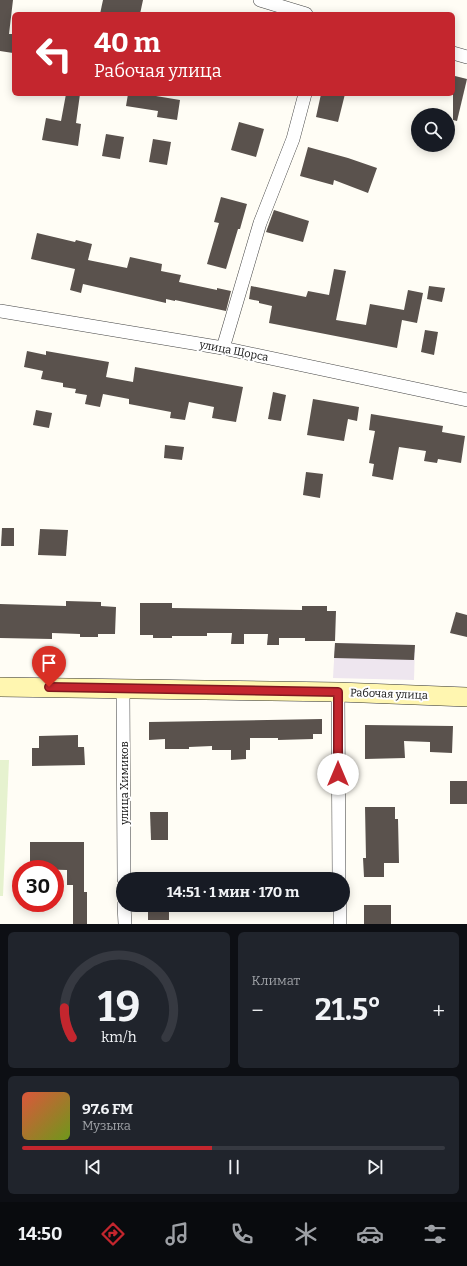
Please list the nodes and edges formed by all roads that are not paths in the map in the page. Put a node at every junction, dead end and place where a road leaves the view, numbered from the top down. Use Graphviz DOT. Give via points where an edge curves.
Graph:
graph roads {
  1 [pos="260,0"];
  2 [pos="299,12"];
  3 [pos="455,54"];
  4 [pos="467,57"];
  5 [pos="304,96"];
  6 [pos="0,312"];
  7 [pos="223,348"];
  8 [pos="467,400"];
  9 [pos="0,687"];
  10 [pos="123,688"];
  11 [pos="338,692"];
  12 [pos="467,697"];
  13 [pos="124,872"];
  14 [pos="339,872"];
  15 [pos="124,912"];
  16 [pos="340,912"];
  17 [pos="124,924"];
  18 [pos="340,924"];
  1 -- 2 [label="street"];
  3 -- 4 [label="street"];
  5 -- 7 [label="street" via="293,139 260,223"];
  6 -- 7 [label="street, улица Щорса"];
  7 -- 8 [label="street, улица Щорса"];
  9 -- 10 [label="main road, Рабочая улица"];
  10 -- 11 [label="main road, Рабочая улица"];
  10 -- 13 [label="street, улица Химиков"];
  11 -- 12 [label="main road, Рабочая улица"];
  11 -- 14 [label="street"];
  15 -- 17 [label="street"];
  16 -- 18 [label="street"];
}
